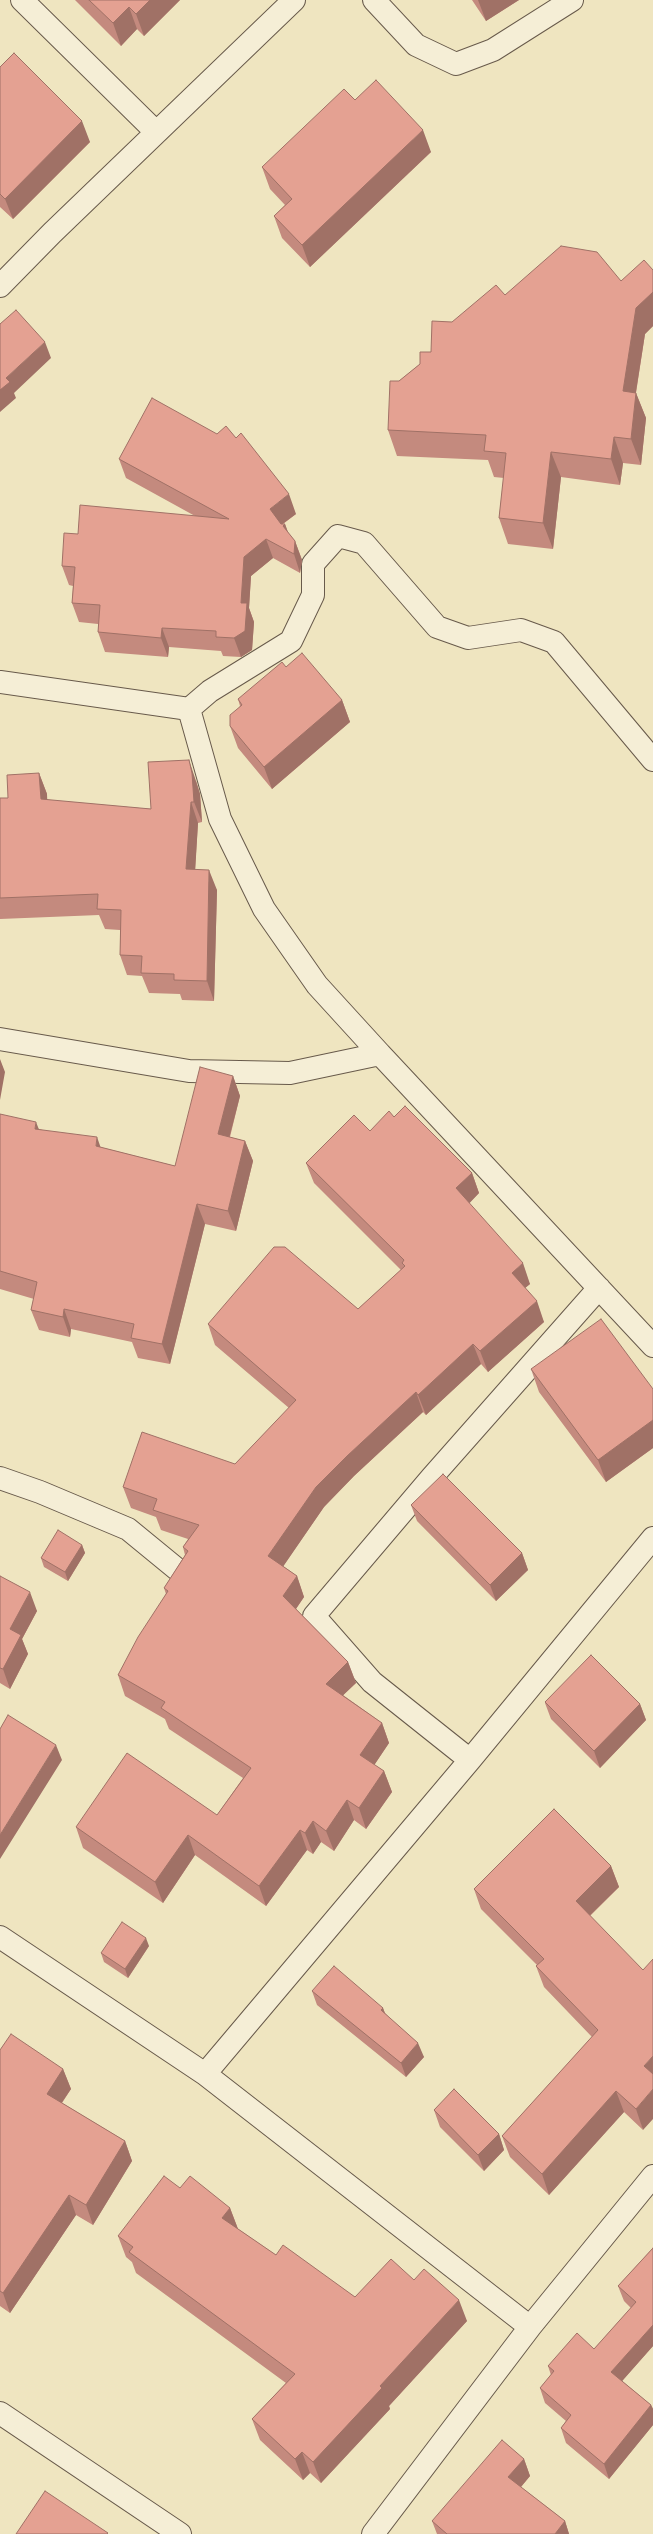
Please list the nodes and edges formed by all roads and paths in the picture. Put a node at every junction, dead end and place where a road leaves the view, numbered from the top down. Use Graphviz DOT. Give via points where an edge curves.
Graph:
graph roads {
  1 [pos="22,0"];
  2 [pos="294,0"];
  3 [pos="374,0"];
  4 [pos="572,0"];
  5 [pos="156,132"];
  6 [pos="0,286"];
  7 [pos="0,682"];
  8 [pos="189,709"];
  9 [pos="653,760"];
  10 [pos="0,1039"];
  11 [pos="380,1054"];
  12 [pos="599,1288"];
  13 [pos="653,1346"];
  14 [pos="0,1478"];
  15 [pos="653,1538"];
  16 [pos="178,1570"];
  17 [pos="470,1760"];
  18 [pos="0,1937"];
  19 [pos="205,2074"];
  20 [pos="653,2176"];
  21 [pos="530,2327"];
  22 [pos="0,2413"];
  23 [pos="180,2534"];
  24 [pos="373,2534"];
  1 -- 5 [label="street"];
  2 -- 5 [label="street"];
  3 -- 4 [label="street" via="416,45 456,64 492,50"];
  5 -- 6 [label="street"];
  7 -- 8 [label="street"];
  8 -- 9 [label="street" via="210,691 291,641 313,595 313,564 338,536 364,543 437,627 468,638 521,630 554,642 614,710"];
  8 -- 11 [label="street" via="220,819 264,909 317,985"];
  10 -- 11 [label="street" via="189,1071 290,1073"];
  11 -- 12 [label="street"];
  12 -- 13 [label="street"];
  12 -- 17 [label="street" via="432,1477 314,1616 372,1682"];
  14 -- 16 [label="street" via="128,1529"];
  15 -- 17 [label="street"];
  17 -- 19 [label="street"];
  18 -- 19 [label="street"];
  19 -- 21 [label="street"];
  20 -- 21 [label="street"];
  21 -- 24 [label="street"];
  22 -- 23 [label="street"];
}
